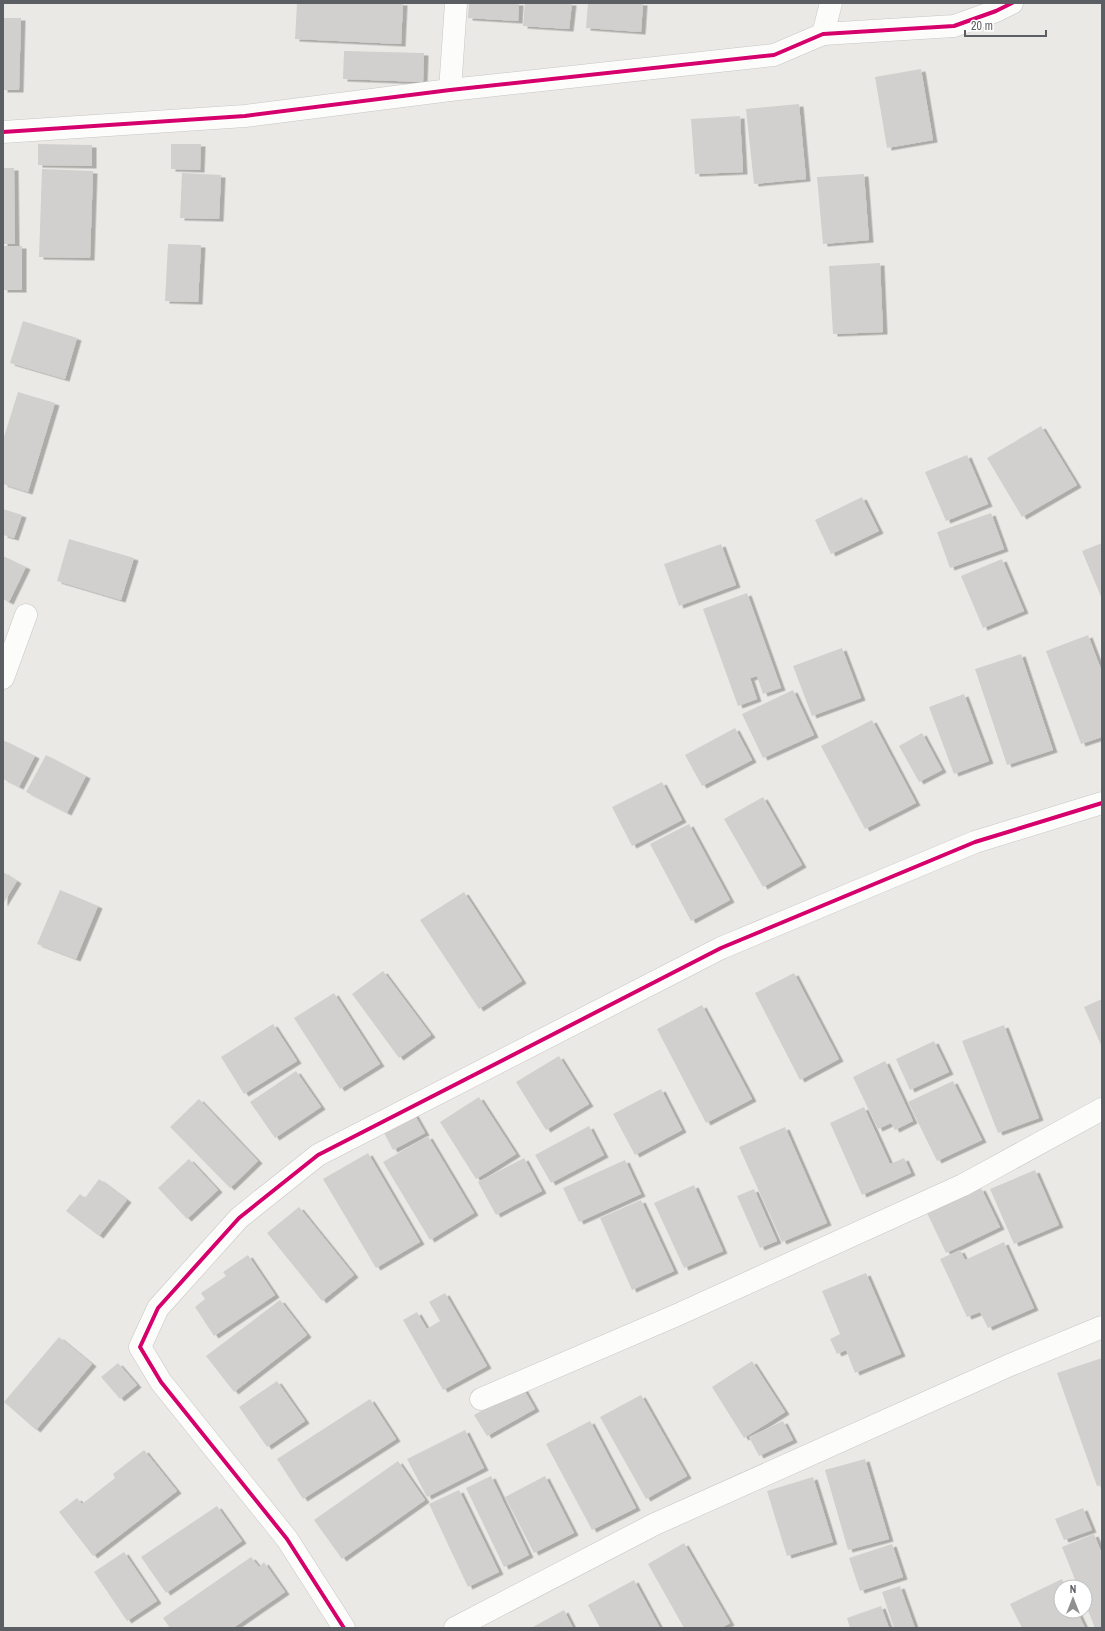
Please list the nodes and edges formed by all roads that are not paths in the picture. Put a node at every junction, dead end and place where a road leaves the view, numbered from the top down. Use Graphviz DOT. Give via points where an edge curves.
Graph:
graph roads {
  1 [pos="456,3"];
  2 [pos="831,3"];
  3 [pos="1012,3"];
  4 [pos="823,34"];
  5 [pos="450,90"];
  6 [pos="3,132"];
  7 [pos="26,615"];
  8 [pos="3,678"];
  9 [pos="1102,802"];
  10 [pos="1102,1109"];
  11 [pos="1102,1326"];
  12 [pos="481,1400"];
  13 [pos="344,1628"];
  14 [pos="455,1628"];
  1 -- 5 [label="street"];
  2 -- 4 [label="street"];
  3 -- 4 [label="street" via="954,26"];
  4 -- 5 [label="street" via="774,55"];
  5 -- 6 [label="street" via="245,116"];
  7 -- 8 [label="street"];
  9 -- 13 [label="street" via="976,842 721,948 318,1155 239,1218 158,1308 140,1347 161,1382 287,1539"];
  10 -- 12 [label="street" via="963,1185 670,1318"];
  11 -- 14 [label="street" via="655,1524"];
}
